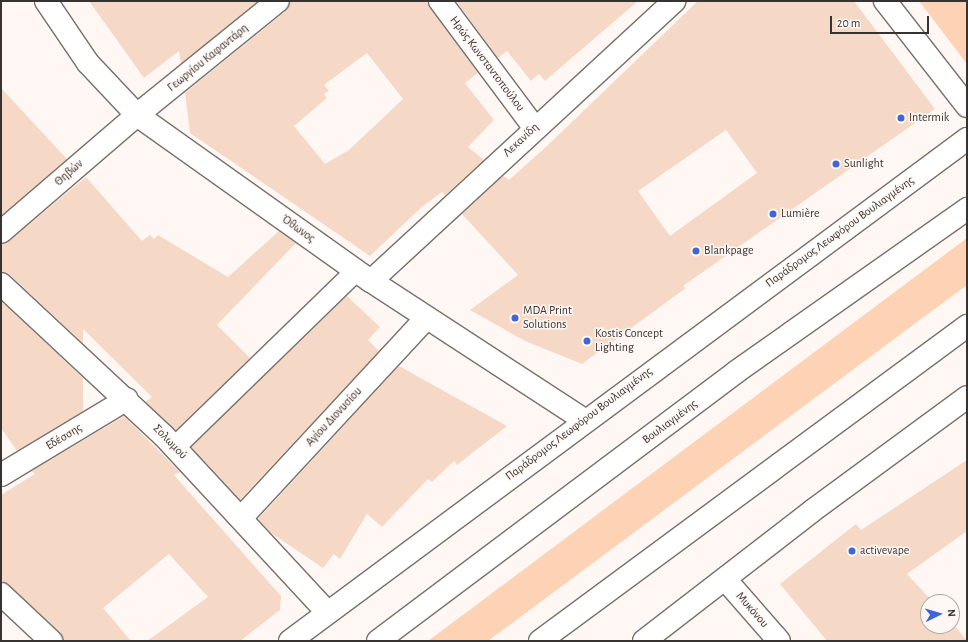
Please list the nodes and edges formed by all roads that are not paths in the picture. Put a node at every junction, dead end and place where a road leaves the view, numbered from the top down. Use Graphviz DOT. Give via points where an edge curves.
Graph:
graph roads {
  1 [pos="46,1"];
  2 [pos="278,1"];
  3 [pos="440,1"];
  4 [pos="674,1"];
  5 [pos="885,1"];
  6 [pos="967,106"];
  7 [pos="138,114"];
  8 [pos="534,127"];
  9 [pos="967,139"];
  10 [pos="967,209"];
  11 [pos="1,232"];
  12 [pos="363,276"];
  13 [pos="1,284"];
  14 [pos="426,318"];
  15 [pos="967,326"];
  16 [pos="967,397"];
  17 [pos="127,399"];
  18 [pos="584,420"];
  19 [pos="175,448"];
  20 [pos="1,475"];
  21 [pos="242,517"];
  22 [pos="725,579"];
  23 [pos="4,603"];
  24 [pos="327,612"];
  25 [pos="50,641"];
  26 [pos="290,641"];
  27 [pos="378,641"];
  28 [pos="540,641"];
  29 [pos="644,641"];
  30 [pos="778,641"];
  1 -- 7 [label="street, Όθωνος" via="88,63"];
  2 -- 7 [label="street, Γεωργίου Καφαντάρη"];
  3 -- 8 [label="street, Ηρώς Κωνσταντοπούλου"];
  4 -- 8 [label="street, Λεκανίδη"];
  5 -- 6 [label="street"];
  7 -- 11 [label="street, Θηβών"];
  7 -- 12 [label="street, Όθωνος"];
  8 -- 12 [label="street, Λεκανίδη"];
  9 -- 18 [label="street, Παράδρομος Λεωφόρου Βουλιαγμένης"];
  10 -- 27 [label="street, Βουλιαγμένης" via="736,372"];
  12 -- 14 [label="street, Όθωνος"];
  12 -- 19 [label="lane"];
  13 -- 17 [label="street, Σολωμού"];
  14 -- 18 [label="street, Όθωνος"];
  14 -- 21 [label="street, Αγίου Διονυσίου"];
  15 -- 28 [label="street"];
  16 -- 22 [label="street"];
  17 -- 19 [label="street, Σολωμού"];
  17 -- 20 [label="street, Εδέσσης"];
  18 -- 24 [label="street, Παράδρομος Λεωφόρου Βουλιαγμένης"];
  19 -- 21 [label="street, Σολωμού"];
  21 -- 24 [label="street, Σολωμού"];
  22 -- 29 [label="street"];
  22 -- 30 [label="street, Μυκόνου"];
  23 -- 25 [label="street"];
  24 -- 26 [label="street, Παράδρομος Λεωφόρου Βουλιαγμένης"];
}
